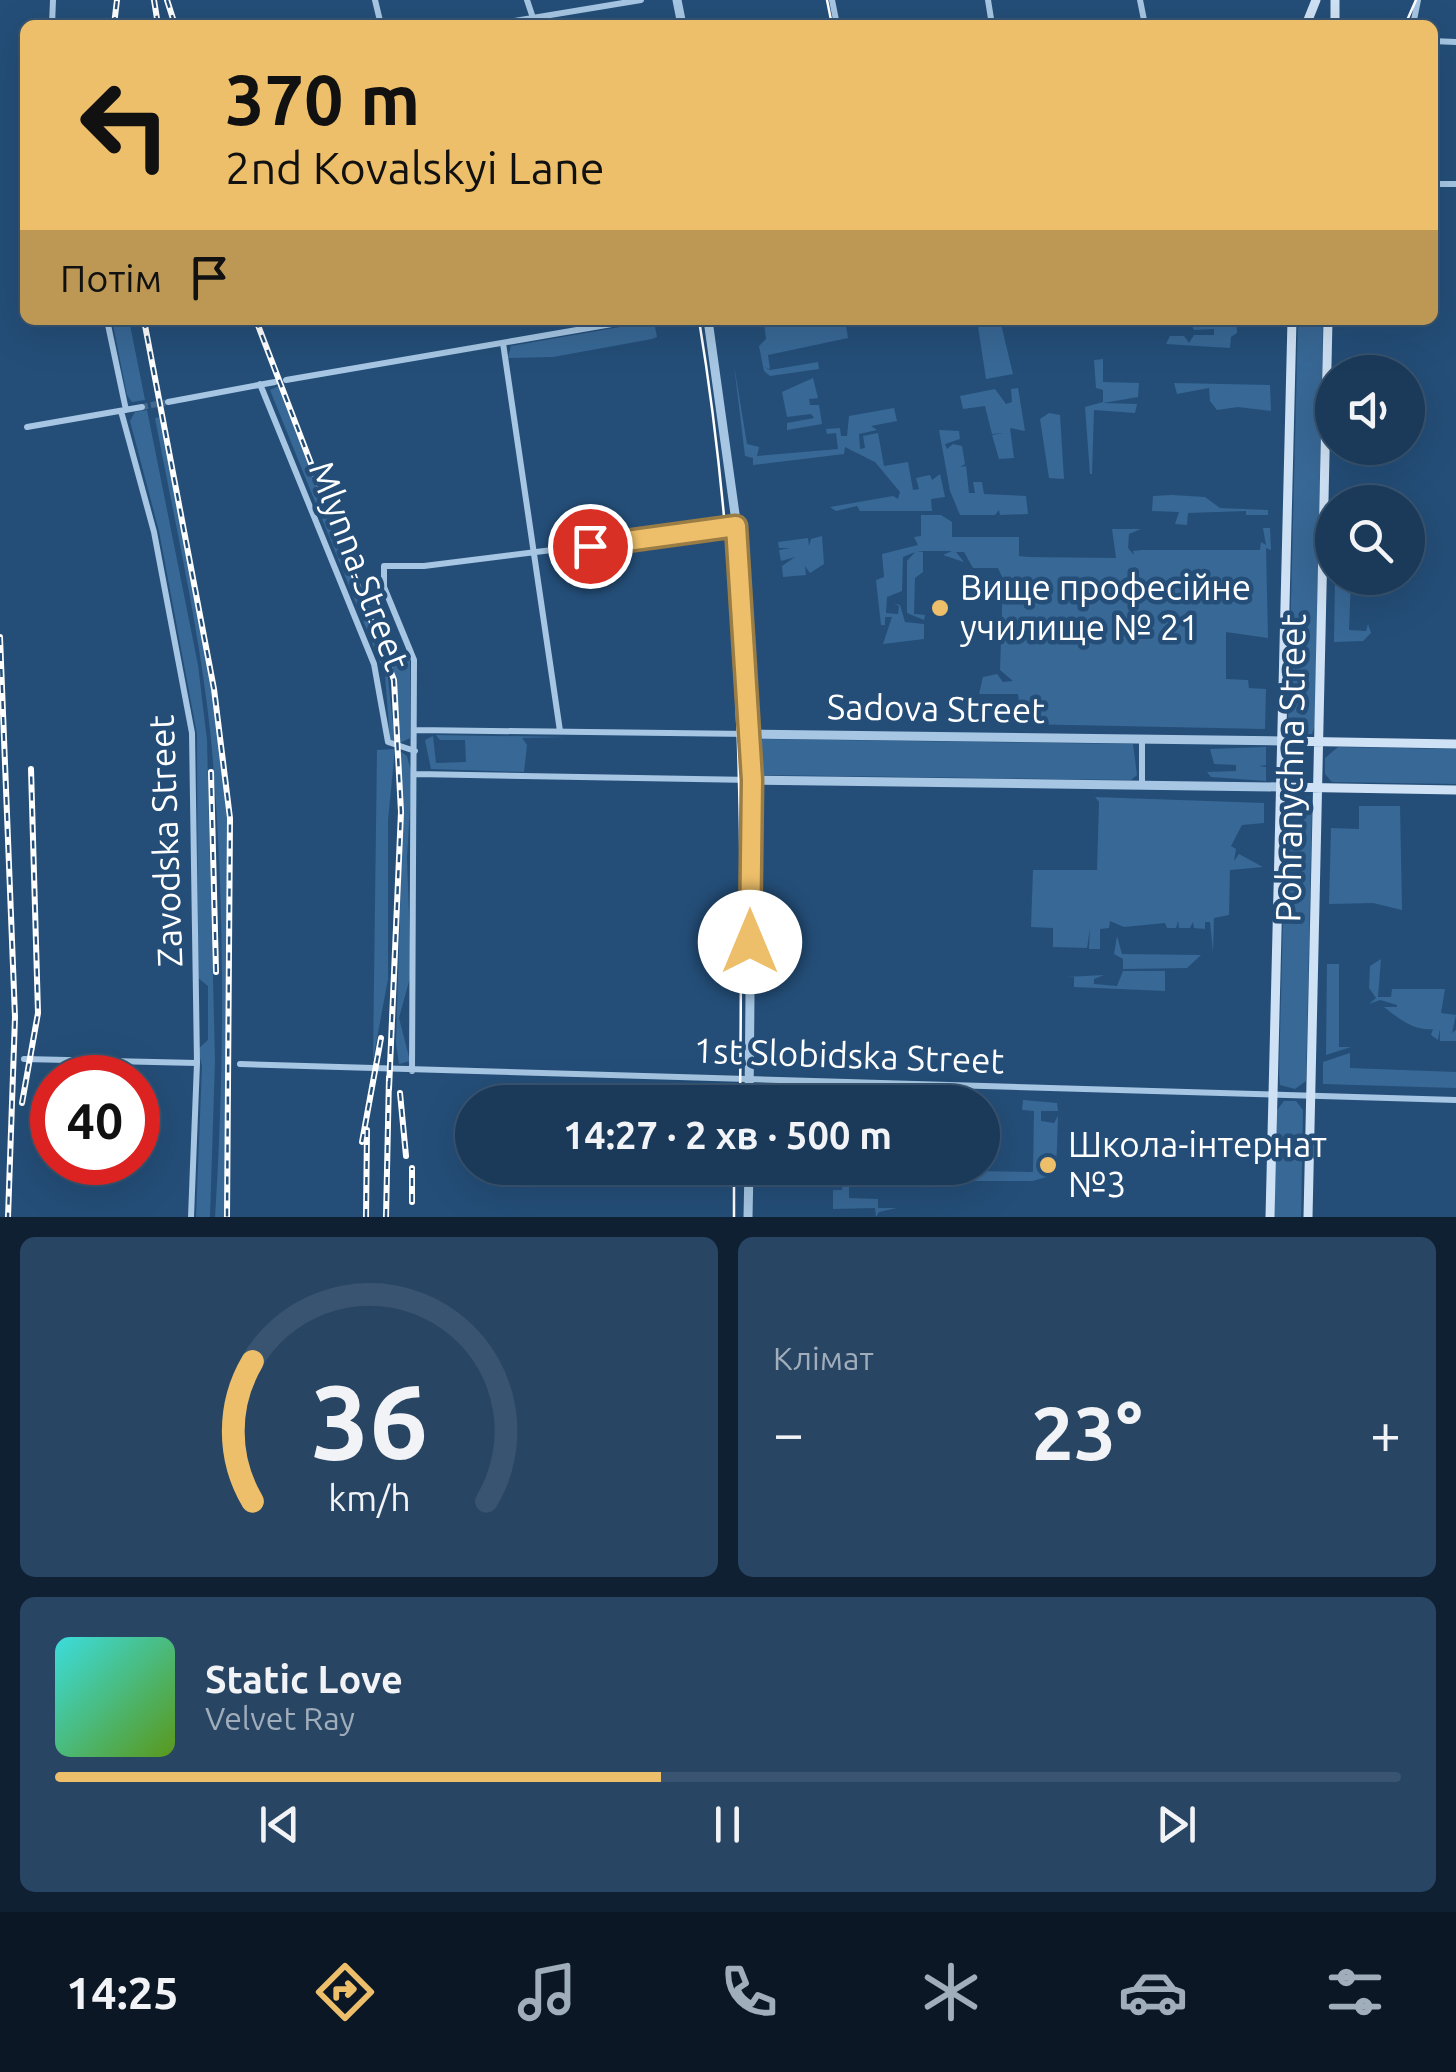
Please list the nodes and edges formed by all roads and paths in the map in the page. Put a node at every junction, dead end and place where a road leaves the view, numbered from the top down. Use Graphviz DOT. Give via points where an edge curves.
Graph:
graph roads {
  1 [pos="527,0"];
  2 [pos="640,0"];
  3 [pos="532,15"];
  4 [pos="511,20"];
  5 [pos="108,325"];
  6 [pos="606,325"];
  7 [pos="709,325"];
  8 [pos="1292,325"];
  9 [pos="1328,325"];
  10 [pos="503,343"];
  11 [pos="286,380"];
  12 [pos="275,382"];
  13 [pos="260,384"];
  14 [pos="168,402"];
  15 [pos="142,407"];
  16 [pos="124,410"];
  17 [pos="27,427"];
  18 [pos="736,526"];
  19 [pos="532,552"];
  20 [pos="414,730"];
  21 [pos="560,731"];
  22 [pos="749,734"];
  23 [pos="1142,739"];
  24 [pos="1282,741"];
  25 [pos="1318,742"];
  26 [pos="1456,744"];
  27 [pos="415,751"];
  28 [pos="416,774"];
  29 [pos="752,780"];
  30 [pos="1142,784"];
  31 [pos="1281,787"];
  32 [pos="1318,787"];
  33 [pos="1456,790"];
  34 [pos="24,1059"];
  35 [pos="197,1063"];
  36 [pos="240,1064"];
  37 [pos="412,1070"];
  38 [pos="750,1077"];
  39 [pos="750,1085"];
  40 [pos="1273,1095"];
  41 [pos="1311,1096"];
  42 [pos="1456,1100"];
  43 [pos="749,1185"];
  44 [pos="191,1217"];
  45 [pos="748,1217"];
  46 [pos="1270,1217"];
  47 [pos="1308,1217"];
  1 -- 3 [label="street"];
  2 -- 3 [label="street"];
  3 -- 4 [label="street"];
  5 -- 16 [label="street, Zavodska Street"];
  6 -- 10 [label="street"];
  7 -- 18 [label="street"];
  8 -- 24 [label="main road, Pohranychna Street"];
  9 -- 25 [label="main road, Pohranychna Street"];
  10 -- 11 [label="street"];
  10 -- 19 [label="street"];
  12 -- 13 [label="street"];
  13 -- 14 [label="street"];
  13 -- 27 [label="street, Mlynna Street" via="374,664 387,740"];
  15 -- 16 [label="street"];
  16 -- 17 [label="street"];
  16 -- 35 [label="street, Zavodska Street" via="192,733"];
  18 -- 19 [label="street"];
  18 -- 22 [label="street"];
  19 -- 20 [label="street, Mlynna Street" via="384,566 383,584 414,656"];
  19 -- 21 [label="street"];
  20 -- 21 [label="street, Sadova Street"];
  20 -- 27 [label="street, Mlynna Street"];
  21 -- 22 [label="street, Sadova Street"];
  22 -- 23 [label="street, Sadova Street"];
  22 -- 29 [label="street"];
  23 -- 24 [label="street, Sadova Street"];
  23 -- 30 [label="street"];
  24 -- 25 [label="main road, Sadova Street"];
  24 -- 31 [label="main road, Pohranychna Street"];
  25 -- 26 [label="main road, Sadova Street"];
  25 -- 32 [label="main road, Pohranychna Street"];
  27 -- 28 [label="street, Mlynna Street"];
  28 -- 29 [label="street, Sadova Street"];
  28 -- 37 [label="street, Mlynna Street"];
  29 -- 30 [label="street, Sadova Street"];
  29 -- 38 [label="street"];
  30 -- 31 [label="street, Sadova Street"];
  31 -- 32 [label="main road, Sadova Street"];
  31 -- 40 [label="main road, Pohranychna Street"];
  32 -- 33 [label="main road, Sadova Street"];
  32 -- 41 [label="main road, Pohranychna Street"];
  34 -- 35 [label="street"];
  35 -- 44 [label="street, Zavodska Street"];
  36 -- 37 [label="street, 1st Slobidska Street"];
  37 -- 38 [label="street, 1st Slobidska Street"];
  38 -- 39 [label="street"];
  38 -- 40 [label="street, 1st Slobidska Street"];
  40 -- 41 [label="street, 1st Slobidska Street"];
  40 -- 46 [label="main road, Pohranychna Street"];
  41 -- 42 [label="street, 1st Slobidska Street"];
  41 -- 47 [label="main road, Pohranychna Street"];
  43 -- 45 [label="street"];
}
